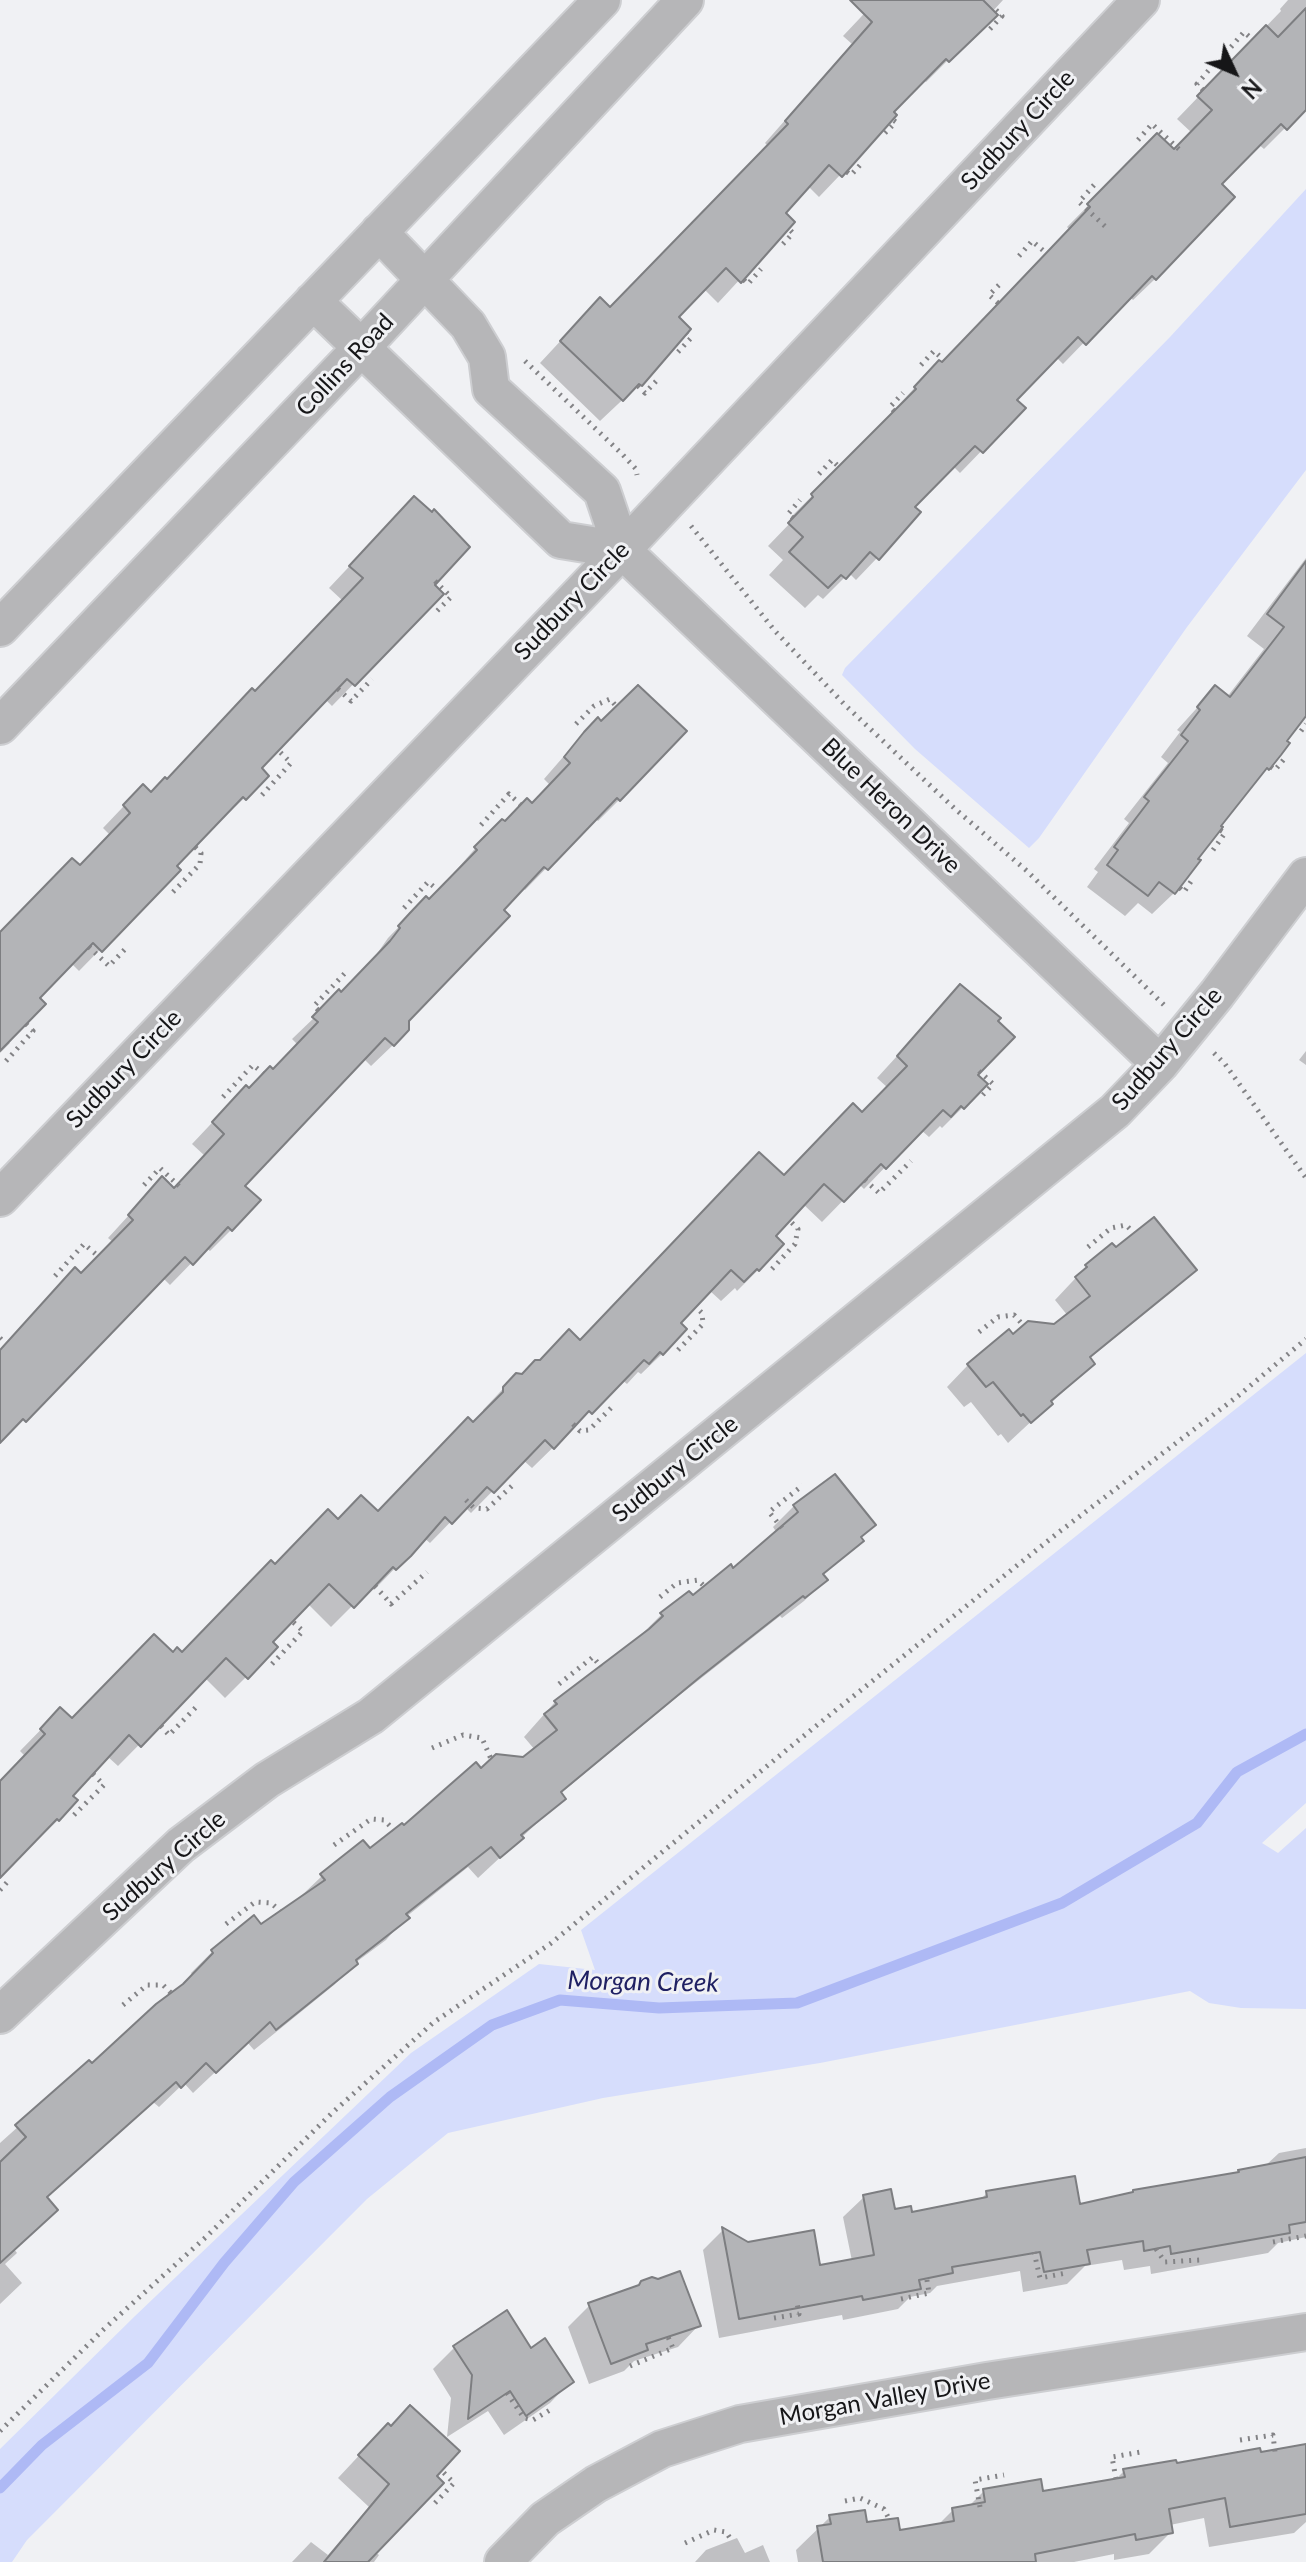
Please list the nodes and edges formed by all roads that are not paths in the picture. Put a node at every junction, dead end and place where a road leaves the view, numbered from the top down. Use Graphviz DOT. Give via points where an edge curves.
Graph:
graph roads {
  1 [pos="602,0"];
  2 [pos="685,0"];
  3 [pos="1141,0"];
  4 [pos="379,232"];
  5 [pos="426,279"];
  6 [pos="313,301"];
  7 [pos="362,347"];
  8 [pos="622,550"];
  9 [pos="0,628"];
  10 [pos="0,726"];
  11 [pos="1306,876"];
  12 [pos="1160,1064"];
  13 [pos="0,1198"];
  14 [pos="0,2015"];
  15 [pos="1306,2332"];
  16 [pos="503,2562"];
  1 -- 4 [label="street"];
  2 -- 5 [label="street, Collins Road"];
  3 -- 8 [label="street, Sudbury Circle"];
  4 -- 5 [label="street, Blue Heron Drive"];
  4 -- 6 [label="street"];
  5 -- 7 [label="street, Collins Road"];
  5 -- 8 [label="street, Blue Heron Drive" via="468,325 487,357 491,389 602,491"];
  6 -- 7 [label="street"];
  6 -- 9 [label="street"];
  7 -- 8 [label="street" via="561,540"];
  7 -- 10 [label="street, Collins Road"];
  8 -- 12 [label="street, Blue Heron Drive"];
  8 -- 13 [label="street, Sudbury Circle"];
  11 -- 12 [label="street, Sudbury Circle"];
  12 -- 14 [label="street, Sudbury Circle" via="1115,1111 371,1716 267,1780 181,1845"];
  15 -- 16 [label="street, Morgan Valley Drive" via="740,2424 665,2448 596,2484 545,2519"];
}
